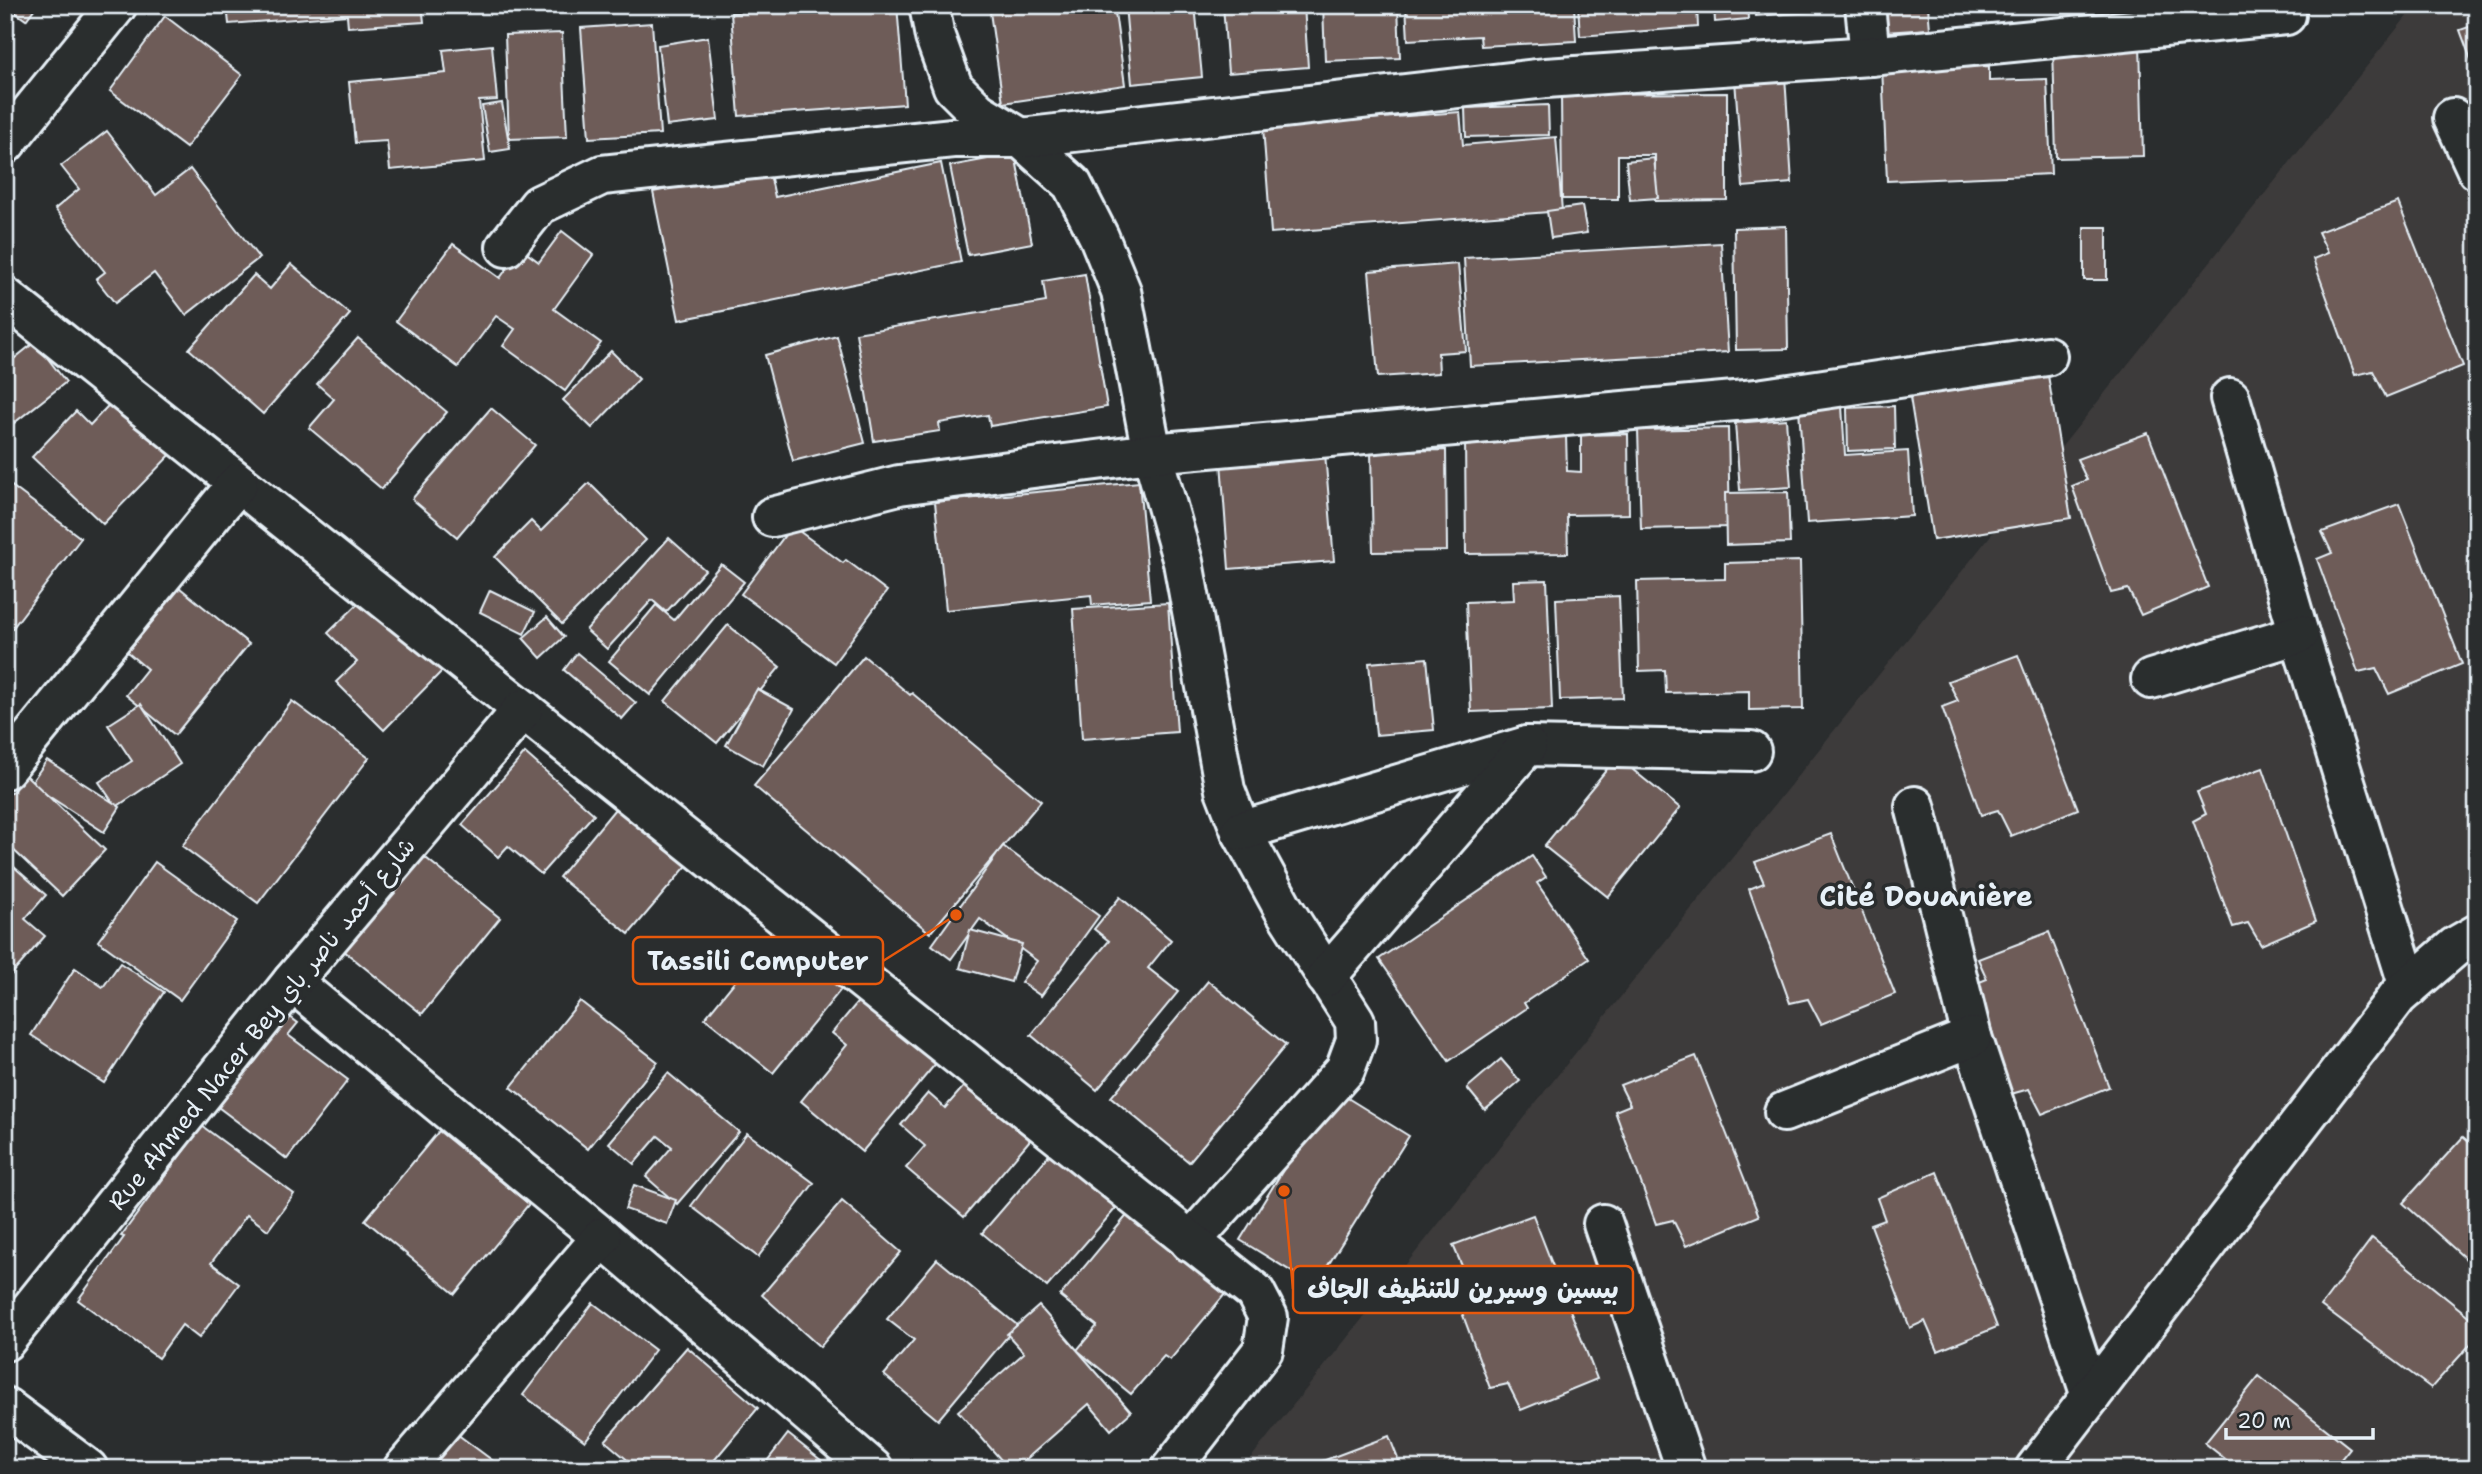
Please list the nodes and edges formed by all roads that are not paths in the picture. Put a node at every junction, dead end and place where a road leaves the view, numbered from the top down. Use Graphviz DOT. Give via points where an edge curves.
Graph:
graph roads {
  1 [pos="117,5"];
  2 [pos="929,5"];
  3 [pos="1865,5"];
  4 [pos="2286,15"];
  5 [pos="1870,55"];
  6 [pos="2453,118"];
  7 [pos="1021,138"];
  8 [pos="5,144"];
  9 [pos="2477,170"];
  10 [pos="506,247"];
  11 [pos="5,297"];
  12 [pos="2048,356"];
  13 [pos="2230,398"];
  14 [pos="1152,453"];
  15 [pos="238,483"];
  16 [pos="772,517"];
  17 [pos="2299,634"];
  18 [pos="2151,679"];
  19 [pos="523,709"];
  20 [pos="1527,746"];
  21 [pos="1751,751"];
  22 [pos="5,769"];
  23 [pos="1915,806"];
  24 [pos="1241,831"];
  25 [pos="2477,934"];
  26 [pos="1326,977"];
  27 [pos="292,982"];
  28 [pos="2409,987"];
  29 [pos="1972,1037"];
  30 [pos="1784,1112"];
  31 [pos="1603,1224"];
  32 [pos="602,1237"];
  33 [pos="1190,1242"];
  34 [pos="5,1341"];
  35 [pos="2091,1396"];
  36 [pos="5,1407"];
  37 [pos="1673,1465"];
  38 [pos="88,1469"];
  39 [pos="403,1469"];
  40 [pos="873,1469"];
  41 [pos="1171,1469"];
  42 [pos="2035,1469"];
  1 -- 8 [label="street"];
  2 -- 7 [label="street" via="953,87 978,112"];
  3 -- 5 [label="street"];
  4 -- 5 [label="street"];
  5 -- 7 [label="street" via="1546,78"];
  6 -- 9 [label="street"];
  7 -- 10 [label="street" via="953,138 601,175 539,205"];
  7 -- 14 [label="street" via="1072,184 1099,237 1121,291"];
  11 -- 15 [label="street"];
  12 -- 14 [label="street" via="1757,399"];
  13 -- 17 [label="street"];
  14 -- 16 [label="street" via="899,485"];
  14 -- 24 [label="street" via="1183,562 1225,790"];
  15 -- 19 [label="street"];
  15 -- 22 [label="street"];
  17 -- 18 [label="street"];
  17 -- 28 [label="street"];
  19 -- 27 [label="street, Rue Ahmed Nacer Bey شارع أحمد ناصر باي"];
  19 -- 33 [label="street"];
  20 -- 21 [label="street"];
  20 -- 24 [label="street"];
  20 -- 26 [label="street"];
  23 -- 29 [label="street"];
  24 -- 26 [label="street"];
  25 -- 28 [label="street"];
  26 -- 33 [label="street" via="1355,1021 1356,1040 1345,1070"];
  27 -- 32 [label="street"];
  27 -- 34 [label="street, Rue Ahmed Nacer Bey شارع أحمد ناصر باي"];
  28 -- 35 [label="street"];
  29 -- 30 [label="street"];
  29 -- 35 [label="street"];
  31 -- 37 [label="street"];
  32 -- 39 [label="street"];
  32 -- 40 [label="street"];
  33 -- 41 [label="street" via="1255,1292 1268,1317 1267,1333 1263,1350"];
  35 -- 42 [label="street"];
  36 -- 38 [label="street"];
}
